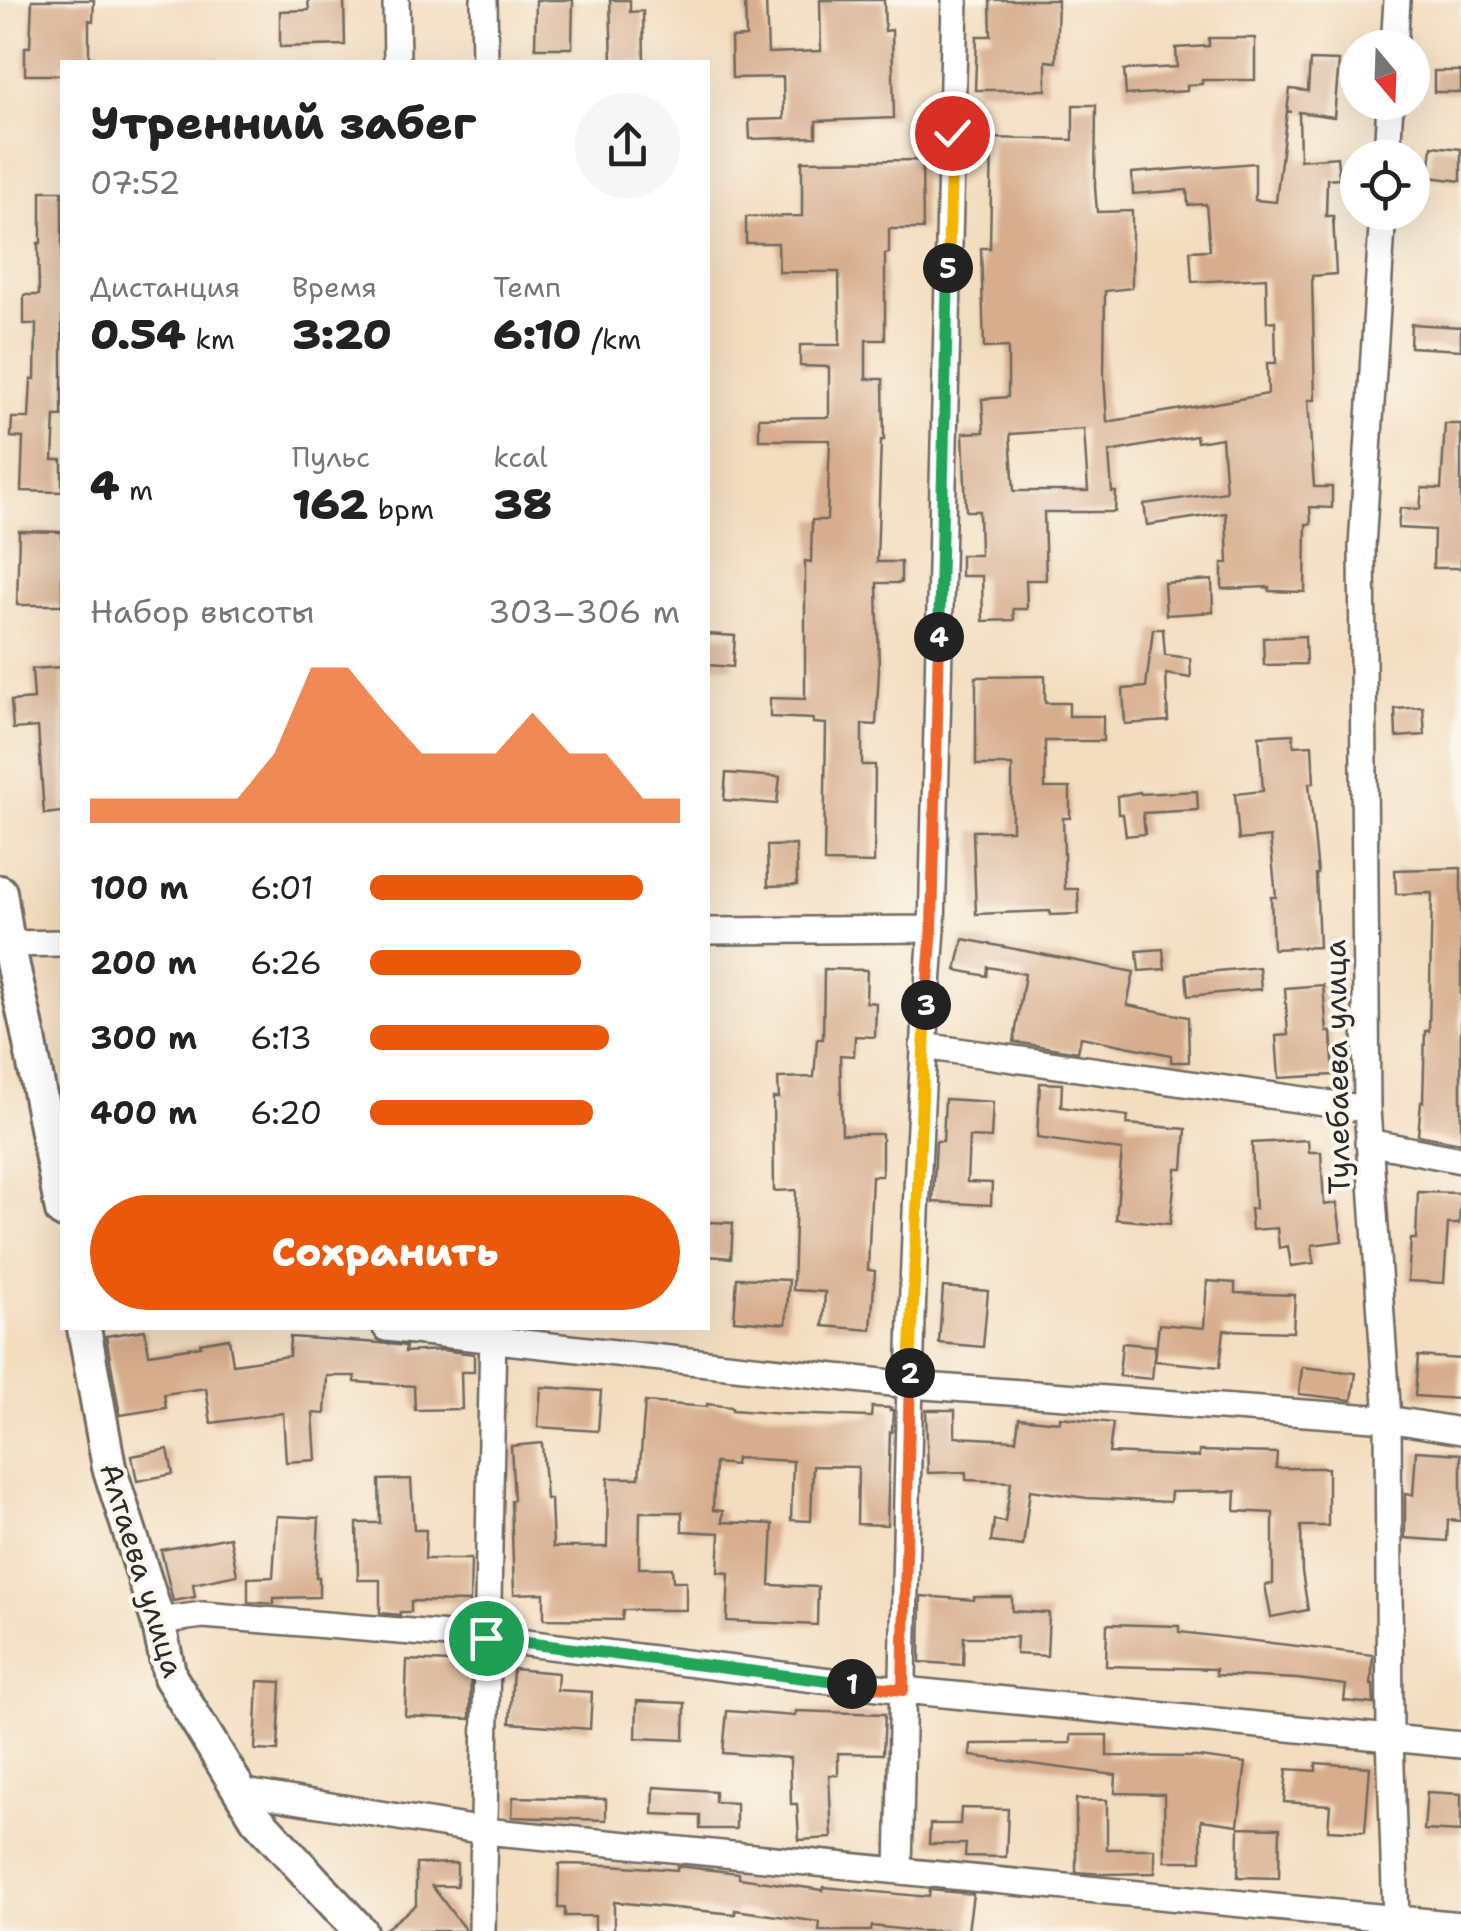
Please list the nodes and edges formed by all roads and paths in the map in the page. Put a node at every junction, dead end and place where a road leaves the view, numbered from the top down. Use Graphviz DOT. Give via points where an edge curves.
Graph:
graph roads {
  1 [pos="396,0"];
  2 [pos="484,0"];
  3 [pos="955,0"];
  4 [pos="1396,0"];
  5 [pos="1395,30"];
  6 [pos="396,60"];
  7 [pos="485,60"];
  8 [pos="1382,230"];
  9 [pos="0,892"];
  10 [pos="932,929"];
  11 [pos="710,931"];
  12 [pos="60,943"];
  13 [pos="8,944"];
  14 [pos="923,1046"];
  15 [pos="1367,1109"];
  16 [pos="1368,1142"];
  17 [pos="1461,1160"];
  18 [pos="60,1201"];
  19 [pos="84,1330"];
  20 [pos="429,1330"];
  21 [pos="493,1333"];
  22 [pos="910,1385"];
  23 [pos="1388,1419"];
  24 [pos="1461,1430"];
  25 [pos="158,1621"];
  26 [pos="486,1638"];
  27 [pos="903,1690"];
  28 [pos="1390,1736"];
  29 [pos="1461,1745"];
  30 [pos="239,1791"];
  31 [pos="484,1831"];
  32 [pos="899,1871"];
  33 [pos="1396,1919"];
  34 [pos="1461,1926"];
  35 [pos="360,1931"];
  36 [pos="482,1931"];
  1 -- 6 [label="street"];
  2 -- 7 [label="street"];
  3 -- 10 [label="street"];
  4 -- 5 [label="street"];
  8 -- 15 [label="street, Тулебаева улица" via="1362,547"];
  9 -- 13 [label="main road"];
  10 -- 11 [label="street"];
  10 -- 14 [label="street"];
  12 -- 13 [label="street"];
  13 -- 18 [label="main road"];
  14 -- 15 [label="street"];
  14 -- 22 [label="street"];
  15 -- 16 [label="street, Тулебаева улица"];
  16 -- 17 [label="street"];
  16 -- 23 [label="street, Тулебаева улица"];
  19 -- 25 [label="main road, Алтаева улица" via="109,1467"];
  20 -- 21 [label="street"];
  21 -- 22 [label="street"];
  21 -- 26 [label="street"];
  22 -- 23 [label="street"];
  22 -- 27 [label="street"];
  23 -- 24 [label="street"];
  23 -- 28 [label="street, Тулебаева улица"];
  25 -- 26 [label="street" via="203,1615"];
  25 -- 30 [label="main road, Алтаева улица" via="170,1677"];
  26 -- 27 [label="street"];
  26 -- 31 [label="street"];
  27 -- 28 [label="street"];
  27 -- 32 [label="street"];
  28 -- 29 [label="street"];
  28 -- 33 [label="street, Тулебаева улица"];
  30 -- 31 [label="street"];
  30 -- 35 [label="main road, Алтаева улица" via="256,1819"];
  31 -- 32 [label="street"];
  31 -- 36 [label="street"];
  32 -- 33 [label="street"];
  33 -- 34 [label="street"];
}
